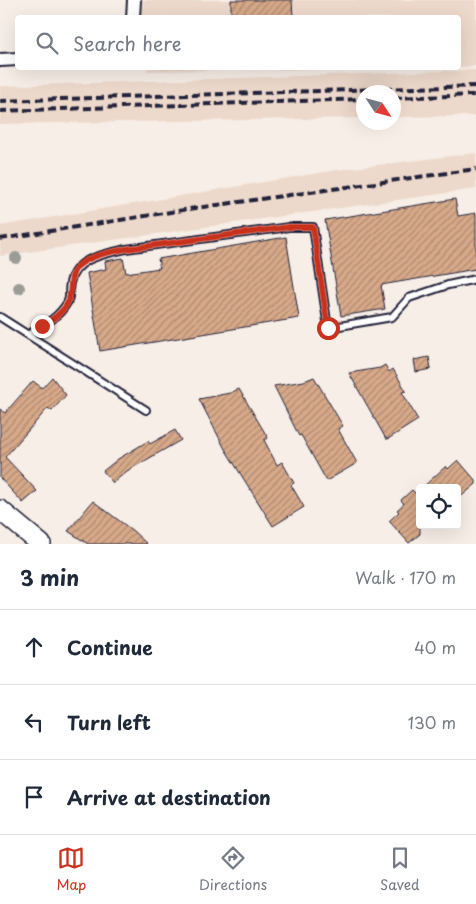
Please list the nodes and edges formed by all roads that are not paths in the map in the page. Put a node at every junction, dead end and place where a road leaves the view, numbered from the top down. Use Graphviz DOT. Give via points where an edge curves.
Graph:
graph roads {
  1 [pos="134,0"];
  2 [pos="132,15"];
  3 [pos="15,59"];
  4 [pos="0,60"];
  5 [pos="476,279"];
  6 [pos="0,317"];
  7 [pos="29,334"];
  8 [pos="146,410"];
  9 [pos="0,510"];
  10 [pos="41,544"];
  1 -- 2 [label="street"];
  3 -- 4 [label="street"];
  5 -- 7 [label="lane" via="409,298 392,317 328,328 313,227 289,227 100,255 77,266 70,283 69,300 59,314"];
  6 -- 7 [label="lane"];
  7 -- 8 [label="lane"];
  9 -- 10 [label="main road"];
}
